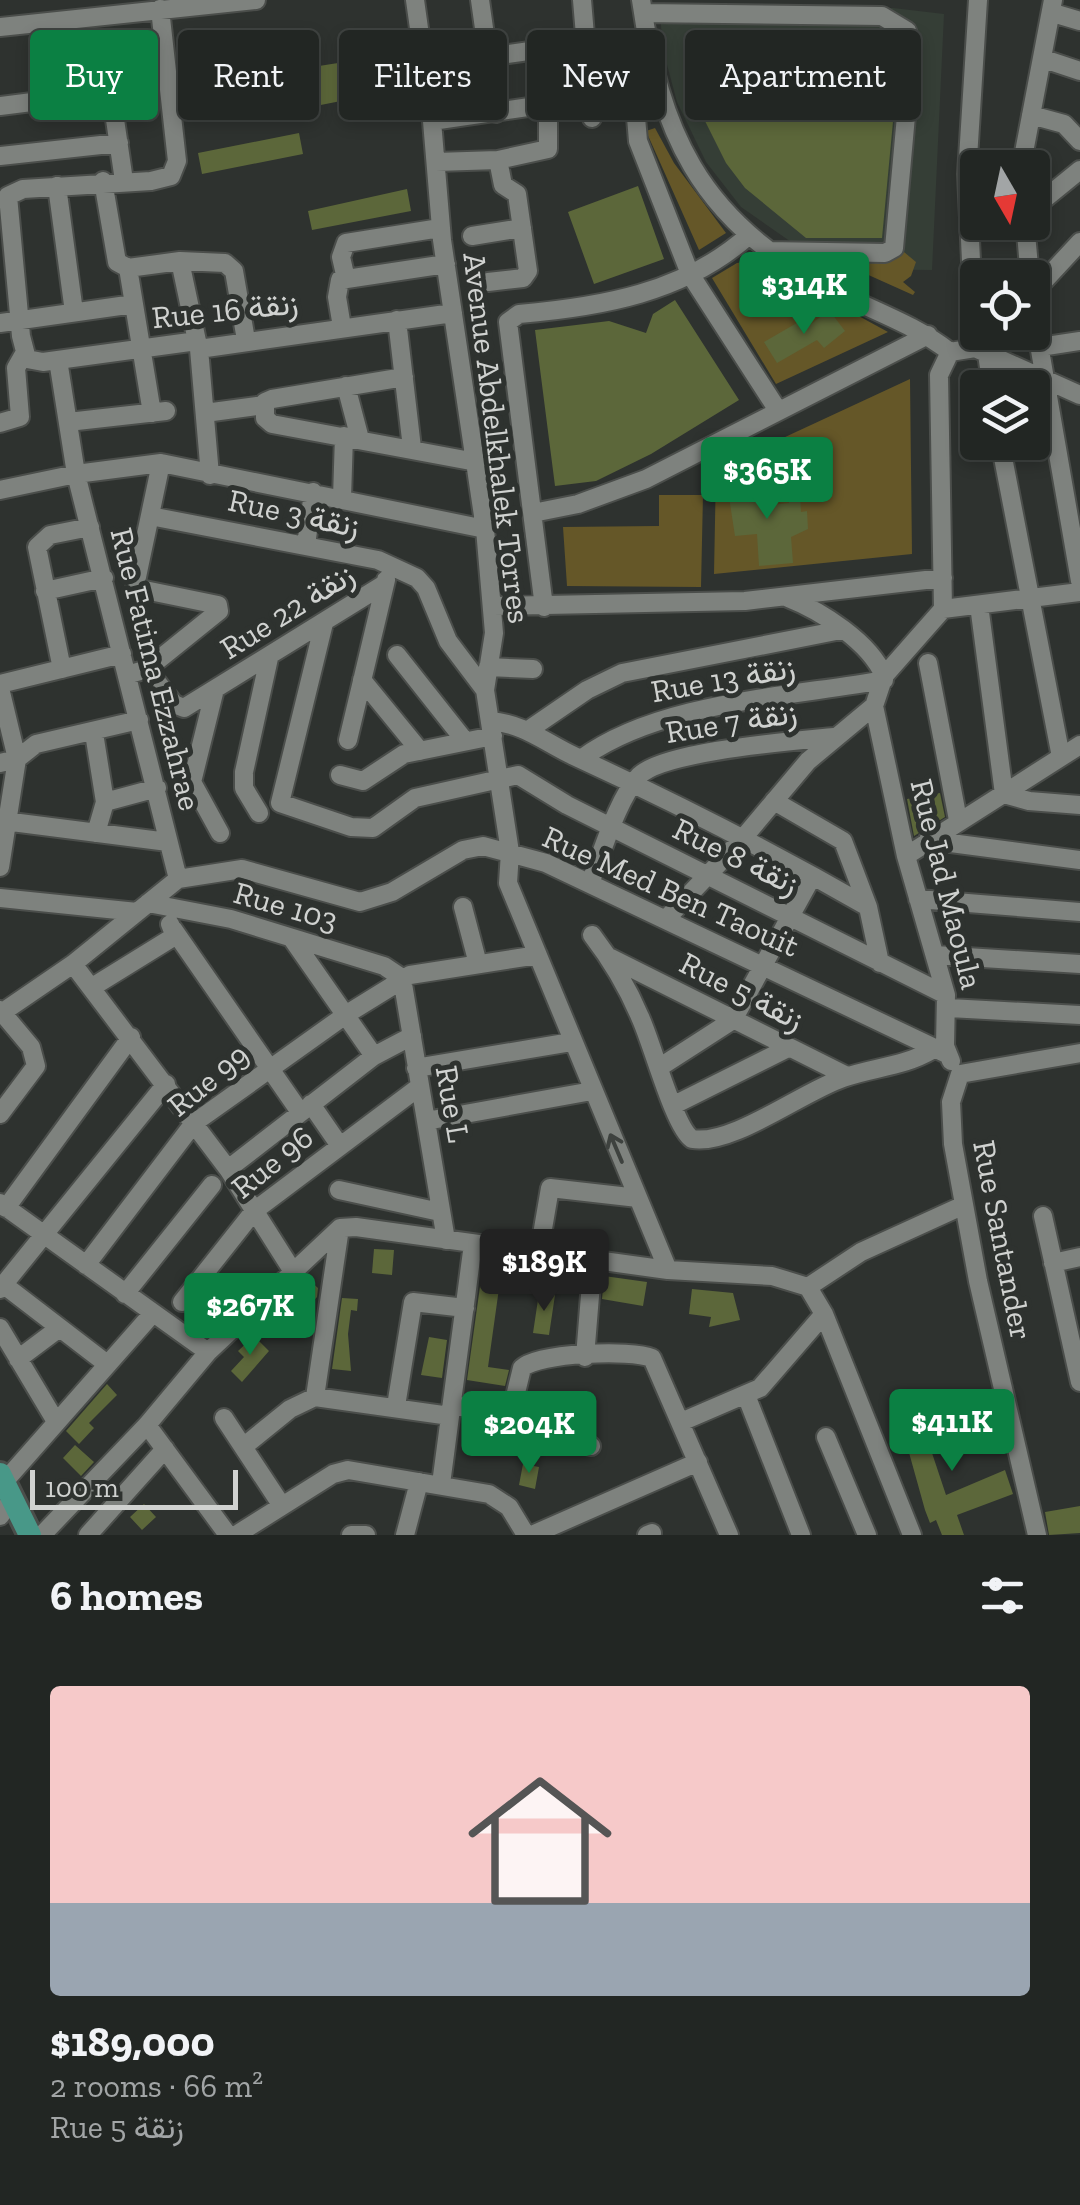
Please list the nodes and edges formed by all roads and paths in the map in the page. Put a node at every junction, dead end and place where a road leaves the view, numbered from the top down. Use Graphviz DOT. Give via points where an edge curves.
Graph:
graph roads {
  1 [pos="256,0"];
  2 [pos="415,0"];
  3 [pos="480,0"];
  4 [pos="582,0"];
  5 [pos="978,0"];
  6 [pos="212,2"];
  7 [pos="163,6"];
  8 [pos="1053,7"];
  9 [pos="642,14"];
  10 [pos="1080,21"];
  11 [pos="0,27"];
  12 [pos="484,30"];
  13 [pos="585,30"];
  14 [pos="1044,59"];
  15 [pos="1080,70"];
  16 [pos="0,106"];
  17 [pos="1031,115"];
  18 [pos="440,120"];
  19 [pos="549,120"];
  20 [pos="432,121"];
  21 [pos="1080,141"];
  22 [pos="119,143"];
  23 [pos="1024,150"];
  24 [pos="0,156"];
  25 [pos="498,160"];
  26 [pos="436,162"];
  27 [pos="1080,170"];
  28 [pos="124,181"];
  29 [pos="103,182"];
  30 [pos="57,186"];
  31 [pos="1050,194"];
  32 [pos="440,228"];
  33 [pos="522,228"];
  34 [pos="472,236"];
  35 [pos="748,236"];
  36 [pos="1079,243"];
  37 [pos="766,251"];
  38 [pos="1080,252"];
  39 [pos="974,260"];
  40 [pos="180,262"];
  41 [pos="446,264"];
  42 [pos="7,265"];
  43 [pos="128,268"];
  44 [pos="690,274"];
  45 [pos="1050,274"];
  46 [pos="346,279"];
  47 [pos="488,282"];
  48 [pos="134,304"];
  49 [pos="74,312"];
  50 [pos="453,313"];
  51 [pos="397,320"];
  52 [pos="0,324"];
  53 [pos="342,326"];
  54 [pos="928,335"];
  55 [pos="22,337"];
  56 [pos="246,340"];
  57 [pos="1080,341"];
  58 [pos="198,345"];
  59 [pos="1050,345"];
  60 [pos="143,349"];
  61 [pos="981,350"];
  62 [pos="950,352"];
  63 [pos="58,360"];
  64 [pos="987,370"];
  65 [pos="1027,370"];
  66 [pos="404,377"];
  67 [pos="1050,380"];
  68 [pos="346,386"];
  69 [pos="1080,395"];
  70 [pos="1050,407"];
  71 [pos="777,409"];
  72 [pos="205,413"];
  73 [pos="266,413"];
  74 [pos="68,422"];
  75 [pos="0,423"];
  76 [pos="352,437"];
  77 [pos="412,448"];
  78 [pos="1003,460"];
  79 [pos="476,462"];
  80 [pos="161,463"];
  81 [pos="76,474"];
  82 [pos="210,475"];
  83 [pos="0,490"];
  84 [pos="313,492"];
  85 [pos="342,498"];
  86 [pos="534,513"];
  87 [pos="150,516"];
  88 [pos="90,527"];
  89 [pos="485,529"];
  90 [pos="306,546"];
  91 [pos="393,565"];
  92 [pos="104,578"];
  93 [pos="943,578"];
  94 [pos="1080,581"];
  95 [pos="384,586"];
  96 [pos="44,591"];
  97 [pos="1080,592"];
  98 [pos="783,596"];
  99 [pos="1027,598"];
  100 [pos="979,605"];
  101 [pos="493,606"];
  102 [pos="544,607"];
  103 [pos="943,609"];
  104 [pos="324,622"];
  105 [pos="840,630"];
  106 [pos="122,654"];
  107 [pos="397,654"];
  108 [pos="268,658"];
  109 [pos="928,662"];
  110 [pos="488,667"];
  111 [pos="62,669"];
  112 [pos="147,669"];
  113 [pos="533,669"];
  114 [pos="126,675"];
  115 [pos="884,678"];
  116 [pos="362,680"];
  117 [pos="0,686"];
  118 [pos="485,690"];
  119 [pos="214,693"];
  120 [pos="874,706"];
  121 [pos="139,720"];
  122 [pos="492,729"];
  123 [pos="530,729"];
  124 [pos="94,733"];
  125 [pos="834,737"];
  126 [pos="348,740"];
  127 [pos="465,741"];
  128 [pos="1080,745"];
  129 [pos="420,751"];
  130 [pos="1061,757"];
  131 [pos="581,760"];
  132 [pos="9,761"];
  133 [pos="340,775"];
  134 [pos="500,776"];
  135 [pos="633,783"];
  136 [pos="157,788"];
  137 [pos="1004,794"];
  138 [pos="105,802"];
  139 [pos="774,802"];
  140 [pos="1080,805"];
  141 [pos="259,813"];
  142 [pos="958,820"];
  143 [pos="4,821"];
  144 [pos="613,829"];
  145 [pos="220,832"];
  146 [pos="96,833"];
  147 [pos="744,837"];
  148 [pos="928,840"];
  149 [pos="168,842"];
  150 [pos="510,852"];
  151 [pos="906,856"];
  152 [pos="1080,860"];
  153 [pos="0,867"];
  154 [pos="704,874"];
  155 [pos="812,877"];
  156 [pos="178,880"];
  157 [pos="590,883"];
  158 [pos="0,898"];
  159 [pos="918,899"];
  160 [pos="463,907"];
  161 [pos="868,907"];
  162 [pos="148,908"];
  163 [pos="1080,912"];
  164 [pos="790,915"];
  165 [pos="667,918"];
  166 [pos="173,929"];
  167 [pos="592,935"];
  168 [pos="292,940"];
  169 [pos="538,954"];
  170 [pos="935,955"];
  171 [pos="610,958"];
  172 [pos="880,963"];
  173 [pos="73,964"];
  174 [pos="478,964"];
  175 [pos="762,964"];
  176 [pos="1080,964"];
  177 [pos="402,978"];
  178 [pos="94,986"];
  179 [pos="948,1002"];
  180 [pos="1,1012"];
  181 [pos="346,1014"];
  182 [pos="1080,1015"];
  183 [pos="732,1020"];
  184 [pos="412,1036"];
  185 [pos="130,1038"];
  186 [pos="570,1042"];
  187 [pos="786,1049"];
  188 [pos="939,1052"];
  189 [pos="1080,1053"];
  190 [pos="374,1056"];
  191 [pos="660,1066"];
  192 [pos="270,1068"];
  193 [pos="960,1074"];
  194 [pos="847,1076"];
  195 [pos="418,1078"];
  196 [pos="166,1084"];
  197 [pos="592,1091"];
  198 [pos="674,1105"];
  199 [pos="306,1108"];
  200 [pos="0,1114"];
  201 [pos="426,1121"];
  202 [pos="194,1122"];
  203 [pos="340,1146"];
  204 [pos="228,1168"];
  205 [pos="212,1185"];
  206 [pos="339,1190"];
  207 [pos="638,1198"];
  208 [pos="964,1205"];
  209 [pos="3,1206"];
  210 [pos="254,1210"];
  211 [pos="440,1212"];
  212 [pos="1043,1216"];
  213 [pos="340,1228"];
  214 [pos="46,1237"];
  215 [pos="446,1240"];
  216 [pos="472,1244"];
  217 [pos="539,1252"];
  218 [pos="1080,1257"];
  219 [pos="592,1259"];
  220 [pos="1054,1263"];
  221 [pos="86,1265"];
  222 [pos="292,1270"];
  223 [pos="668,1270"];
  224 [pos="808,1286"];
  225 [pos="2,1287"];
  226 [pos="125,1294"];
  227 [pos="182,1302"];
  228 [pos="465,1308"];
  229 [pos="152,1313"];
  230 [pos="824,1314"];
  231 [pos="0,1328"];
  232 [pos="58,1329"];
  233 [pos="208,1352"];
  234 [pos="585,1357"];
  235 [pos="18,1359"];
  236 [pos="108,1364"];
  237 [pos="1080,1382"];
  238 [pos="746,1395"];
  239 [pos="316,1397"];
  240 [pos="396,1406"];
  241 [pos="451,1411"];
  242 [pos="510,1413"];
  243 [pos="224,1418"];
  244 [pos="54,1420"];
  245 [pos="681,1422"];
  246 [pos="147,1426"];
  247 [pos="826,1437"];
  248 [pos="591,1446"];
  249 [pos="243,1447"];
  250 [pos="166,1450"];
  251 [pos="698,1462"];
  252 [pos="419,1482"];
  253 [pos="441,1484"];
  254 [pos="4,1493"];
  255 [pos="282,1506"];
  256 [pos="580,1526"];
  257 [pos="30,1535"];
  258 [pos="42,1535"];
  259 [pos="88,1535"];
  260 [pos="232,1535"];
  261 [pos="351,1535"];
  262 [pos="366,1535"];
  263 [pos="405,1535"];
  264 [pos="529,1535"];
  265 [pos="729,1535"];
  266 [pos="801,1535"];
  267 [pos="867,1535"];
  268 [pos="912,1535"];
  269 [pos="1037,1535"];
  1 -- 6 [label="street"];
  2 -- 20 [label="street, Avenue Abdelkhalek Torres"];
  3 -- 12 [label="street"];
  4 -- 13 [label="street"];
  5 -- 39 [label="street" via="967,174"];
  6 -- 7 [label="street"];
  7 -- 11 [label="street"];
  7 -- 28 [label="street" via="177,162 162,180"];
  8 -- 10 [label="street"];
  8 -- 14 [label="street"];
  9 -- 35 [label="street" via="668,122 698,177"];
  9 -- 37 [label="street" via="882,16 906,32 912,50 894,248"];
  9 -- 44 [label="street" via="633,82 638,141"];
  14 -- 15 [label="street"];
  14 -- 17 [label="street"];
  16 -- 22 [label="street" via="111,92"];
  17 -- 21 [label="street" via="1064,124"];
  17 -- 23 [label="street"];
  18 -- 20 [label="street"];
  19 -- 25 [label="street" via="550,147"];
  20 -- 26 [label="street, Avenue Abdelkhalek Torres"];
  22 -- 24 [label="street"];
  22 -- 28 [label="street"];
  25 -- 26 [label="street"];
  25 -- 33 [label="street" via="503,185 517,194"];
  26 -- 32 [label="street, Avenue Abdelkhalek Torres"];
  27 -- 31 [label="street"];
  28 -- 29 [label="street"];
  29 -- 30 [label="street"];
  29 -- 43 [label="street" via="117,262"];
  30 -- 42 [label="street" via="8,196"];
  30 -- 49 [label="street"];
  32 -- 41 [label="street, Avenue Abdelkhalek Torres"];
  32 -- 46 [label="street" via="346,243"];
  33 -- 34 [label="street"];
  33 -- 47 [label="street" via="528,271 523,278"];
  35 -- 37 [label="street"];
  35 -- 44 [label="street"];
  36 -- 38 [label="street"];
  36 -- 45 [label="street"];
  37 -- 54 [label="street"];
  40 -- 43 [label="street"];
  40 -- 56 [label="street" via="226,263 236,281"];
  40 -- 58 [label="street"];
  41 -- 46 [label="street"];
  41 -- 50 [label="street, Avenue Abdelkhalek Torres"];
  42 -- 55 [label="street"];
  43 -- 48 [label="street"];
  44 -- 71 [label="street"];
  44 -- 86 [label="street" via="646,295 510,319 508,345"];
  46 -- 53 [label="street" via="337,282"];
  48 -- 49 [label="street"];
  48 -- 60 [label="street"];
  49 -- 55 [label="street"];
  50 -- 51 [label="street, Rue 16 زنقة"];
  50 -- 79 [label="street, Avenue Abdelkhalek Torres"];
  51 -- 53 [label="street, Rue 16 زنقة"];
  51 -- 66 [label="street"];
  52 -- 55 [label="street"];
  53 -- 56 [label="street, Rue 16 زنقة"];
  54 -- 62 [label="street"];
  54 -- 71 [label="street"];
  55 -- 63 [label="street, Rue 16 زنقة" via="33,362"];
  55 -- 75 [label="street" via="16,368 20,417"];
  56 -- 58 [label="street, Rue 16 زنقة"];
  57 -- 59 [label="street"];
  58 -- 60 [label="street, Rue 16 زنقة"];
  58 -- 72 [label="street"];
  60 -- 63 [label="street, Rue 16 زنقة"];
  60 -- 74 [label="street" via="159,412"];
  61 -- 62 [label="street"];
  61 -- 64 [label="street"];
  61 -- 65 [label="street"];
  62 -- 93 [label="street" via="939,375"];
  63 -- 74 [label="street, Rue Fatima Ezzahrae"];
  66 -- 68 [label="street"];
  66 -- 77 [label="street"];
  67 -- 69 [label="street"];
  68 -- 73 [label="street" via="272,398"];
  68 -- 76 [label="street"];
  70 -- 94 [label="street"];
  71 -- 86 [label="street" via="611,494"];
  72 -- 73 [label="street"];
  72 -- 82 [label="street"];
  73 -- 76 [label="street"];
  74 -- 81 [label="street, Rue Fatima Ezzahrae"];
  76 -- 77 [label="street"];
  76 -- 85 [label="street"];
  77 -- 79 [label="street"];
  78 -- 99 [label="street"];
  79 -- 89 [label="street, Avenue Abdelkhalek Torres"];
  80 -- 81 [label="street"];
  80 -- 82 [label="street"];
  80 -- 87 [label="street"];
  81 -- 83 [label="street"];
  81 -- 88 [label="street, Rue Fatima Ezzahrae"];
  82 -- 84 [label="street"];
  84 -- 85 [label="street"];
  84 -- 90 [label="street"];
  85 -- 89 [label="street"];
  86 -- 102 [label="street"];
  87 -- 90 [label="street, Rue 3 زنقة"];
  87 -- 112 [label="street" via="136,582 218,605 219,611"];
  88 -- 92 [label="street, Rue Fatima Ezzahrae"];
  88 -- 96 [label="street" via="40,541"];
  89 -- 101 [label="street, Avenue Abdelkhalek Torres"];
  90 -- 91 [label="street, Rue 3 زنقة"];
  91 -- 95 [label="street, Rue 22 زنقة"];
  91 -- 118 [label="street, Rue 3 زنقة" via="422,581 444,634"];
  92 -- 96 [label="street"];
  92 -- 106 [label="street, Rue Fatima Ezzahrae"];
  93 -- 98 [label="street"];
  93 -- 103 [label="street"];
  95 -- 104 [label="street, Rue 22 زنقة"];
  95 -- 116 [label="street, Rue 22 زنقة"];
  96 -- 111 [label="street"];
  97 -- 99 [label="street"];
  98 -- 102 [label="street"];
  98 -- 105 [label="street"];
  99 -- 100 [label="street"];
  99 -- 130 [label="street"];
  100 -- 103 [label="street"];
  100 -- 137 [label="street"];
  101 -- 102 [label="street"];
  101 -- 110 [label="street, Avenue Abdelkhalek Torres"];
  103 -- 115 [label="street"];
  104 -- 108 [label="street, Rue 22 زنقة"];
  104 -- 134 [label="street" via="280,802 373,828 415,798"];
  105 -- 115 [label="street" via="880,665"];
  105 -- 123 [label="street" via="622,673"];
  106 -- 111 [label="street"];
  106 -- 114 [label="street, Rue Fatima Ezzahrae"];
  107 -- 127 [label="street"];
  108 -- 119 [label="street, Rue 22 زنقة"];
  108 -- 141 [label="street" via="244,772 244,788"];
  109 -- 142 [label="street"];
  110 -- 113 [label="street"];
  110 -- 118 [label="street, Avenue Abdelkhalek Torres"];
  111 -- 117 [label="street"];
  112 -- 114 [label="street"];
  112 -- 119 [label="street, Rue 22 زنقة" via="180,707"];
  114 -- 121 [label="street, Rue Fatima Ezzahrae"];
  115 -- 120 [label="street"];
  115 -- 131 [label="street, Rue 13 زنقة" via="655,720 618,733"];
  116 -- 126 [label="street, Rue 22 زنقة"];
  116 -- 129 [label="street"];
  117 -- 132 [label="street"];
  118 -- 122 [label="street, Avenue Abdelkhalek Torres"];
  119 -- 145 [label="street" via="192,782"];
  120 -- 125 [label="street"];
  120 -- 151 [label="street, Rue Jad Maoula"];
  121 -- 124 [label="street"];
  121 -- 136 [label="street, Rue Fatima Ezzahrae"];
  122 -- 123 [label="street"];
  122 -- 127 [label="street"];
  122 -- 134 [label="street, Avenue Abdelkhalek Torres"];
  123 -- 131 [label="street"];
  124 -- 132 [label="street" via="36,744"];
  124 -- 138 [label="street"];
  125 -- 135 [label="street, Rue 7 زنقة" via="676,759 648,767"];
  125 -- 139 [label="street"];
  127 -- 129 [label="street"];
  128 -- 130 [label="street"];
  129 -- 133 [label="street" via="363,781"];
  130 -- 137 [label="street"];
  131 -- 135 [label="street"];
  132 -- 143 [label="street"];
  134 -- 144 [label="street, Rue 8 زنقة" via="518,775"];
  134 -- 150 [label="street, Avenue Abdelkhalek Torres"];
  135 -- 144 [label="street, Rue 7 زنقة"];
  135 -- 147 [label="street"];
  136 -- 138 [label="street"];
  136 -- 149 [label="street, Rue Fatima Ezzahrae"];
  137 -- 140 [label="street"];
  137 -- 142 [label="street"];
  138 -- 146 [label="street"];
  139 -- 147 [label="street"];
  139 -- 161 [label="street" via="843,841"];
  142 -- 148 [label="street"];
  143 -- 146 [label="street"];
  143 -- 153 [label="street"];
  144 -- 154 [label="street, Rue 8 زنقة"];
  144 -- 157 [label="street, Rue 7 زنقة"];
  146 -- 149 [label="street"];
  147 -- 154 [label="street"];
  147 -- 155 [label="street"];
  148 -- 151 [label="street"];
  148 -- 152 [label="street"];
  149 -- 156 [label="street, Rue Fatima Ezzahrae"];
  150 -- 156 [label="street, Rue Med Ben Taouit" via="462,850 392,892 360,902 242,869"];
  150 -- 157 [label="street, Rue Med Ben Taouit"];
  150 -- 169 [label="street, Avenue Abdelkhalek Torres" via="508,883"];
  151 -- 159 [label="street, Rue Jad Maoula"];
  154 -- 164 [label="street, Rue 8 زنقة"];
  154 -- 165 [label="street"];
  155 -- 161 [label="street"];
  155 -- 164 [label="street"];
  156 -- 162 [label="street, Rue Med Ben Taouit"];
  157 -- 165 [label="street, Rue Med Ben Taouit"];
  158 -- 162 [label="street, Rue 103"];
  159 -- 163 [label="street"];
  159 -- 170 [label="street, Rue Jad Maoula"];
  160 -- 174 [label="street"];
  161 -- 172 [label="street"];
  162 -- 166 [label="street"];
  162 -- 168 [label="street, Rue 103" via="231,919"];
  162 -- 173 [label="street, Rue Med Ben Taouit"];
  164 -- 172 [label="street, Rue 8 زنقة"];
  164 -- 175 [label="street"];
  165 -- 175 [label="street, Rue Med Ben Taouit"];
  166 -- 178 [label="street" via="170,939"];
  166 -- 192 [label="street"];
  167 -- 171 [label="street"];
  168 -- 177 [label="street, Rue 103" via="384,966"];
  168 -- 181 [label="street"];
  169 -- 174 [label="street"];
  169 -- 186 [label="street, Avenue Abdelkhalek Torres"];
  170 -- 176 [label="street"];
  170 -- 179 [label="street, Rue Jad Maoula"];
  171 -- 183 [label="street, Rue 5 زنقة"];
  171 -- 191 [label="street"];
  172 -- 179 [label="street, Rue 8 زنقة"];
  173 -- 178 [label="street"];
  173 -- 180 [label="street, Rue Med Ben Taouit"];
  174 -- 177 [label="street"];
  175 -- 183 [label="street"];
  175 -- 188 [label="street, Rue Med Ben Taouit"];
  177 -- 181 [label="street, Rue 99"];
  177 -- 184 [label="street, Rue L"];
  178 -- 185 [label="street"];
  179 -- 182 [label="street"];
  179 -- 188 [label="street, Rue Jad Maoula"];
  180 -- 200 [label="street" via="31,1047 36,1066"];
  181 -- 190 [label="street"];
  181 -- 192 [label="street, Rue 99"];
  183 -- 187 [label="street, Rue 5 زنقة"];
  183 -- 191 [label="street"];
  184 -- 190 [label="street"];
  184 -- 195 [label="street, Rue L"];
  185 -- 196 [label="street"];
  185 -- 209 [label="street"];
  186 -- 195 [label="street"];
  186 -- 197 [label="street, Avenue Abdelkhalek Torres"];
  187 -- 194 [label="street, Rue 5 زنقة"];
  187 -- 198 [label="street"];
  188 -- 193 [label="street"];
  188 -- 194 [label="street"];
  189 -- 193 [label="street"];
  190 -- 199 [label="street"];
  191 -- 198 [label="street"];
  192 -- 199 [label="street"];
  192 -- 202 [label="street, Rue 99"];
  193 -- 208 [label="street, Rue Santander" via="950,1126"];
  194 -- 198 [label="street" via="722,1136 700,1140 681,1130"];
  195 -- 201 [label="street, Rue L"];
  195 -- 203 [label="street, Rue 96"];
  196 -- 202 [label="street"];
  196 -- 214 [label="street"];
  197 -- 201 [label="street"];
  207 -- 197 [label="street, Avenue Abdelkhalek Torres, one-way"];
  199 -- 203 [label="street"];
  199 -- 204 [label="street"];
  201 -- 211 [label="street, Rue L"];
  202 -- 204 [label="street"];
  202 -- 221 [label="street, Rue 99"];
  203 -- 210 [label="street, Rue 96"];
  204 -- 210 [label="street"];
  205 -- 226 [label="street"];
  206 -- 211 [label="street"];
  207 -- 217 [label="street" via="550,1188"];
  207 -- 223 [label="street, Avenue Abdelkhalek Torres"];
  208 -- 224 [label="street" via="861,1252"];
  208 -- 269 [label="street, Rue Santander"];
  209 -- 214 [label="street"];
  210 -- 222 [label="street"];
  210 -- 227 [label="street, Rue 96"];
  211 -- 215 [label="street, Rue L"];
  212 -- 220 [label="street"];
  213 -- 215 [label="street"];
  213 -- 222 [label="street"];
  213 -- 239 [label="street"];
  214 -- 221 [label="street"];
  214 -- 225 [label="street"];
  215 -- 216 [label="street"];
  216 -- 217 [label="street"];
  216 -- 228 [label="street"];
  217 -- 219 [label="street"];
  218 -- 220 [label="street"];
  219 -- 223 [label="street"];
  219 -- 234 [label="street" via="579,1312"];
  220 -- 237 [label="street"];
  221 -- 226 [label="street"];
  222 -- 233 [label="street"];
  223 -- 224 [label="street" via="772,1276"];
  224 -- 230 [label="street"];
  225 -- 232 [label="street"];
  226 -- 229 [label="street"];
  228 -- 240 [label="street" via="413,1302"];
  228 -- 241 [label="street"];
  229 -- 233 [label="street"];
  229 -- 236 [label="street"];
  230 -- 238 [label="street" via="769,1379"];
  230 -- 268 [label="street"];
  231 -- 235 [label="street"];
  232 -- 235 [label="street"];
  232 -- 236 [label="street"];
  233 -- 246 [label="street"];
  234 -- 242 [label="street" via="548,1356 525,1364"];
  234 -- 245 [label="street" via="646,1354"];
  235 -- 244 [label="street"];
  236 -- 244 [label="street"];
  238 -- 245 [label="street"];
  238 -- 266 [label="street"];
  239 -- 240 [label="street"];
  239 -- 249 [label="street"];
  240 -- 241 [label="street"];
  241 -- 242 [label="street"];
  241 -- 253 [label="street"];
  242 -- 248 [label="street" via="519,1434"];
  243 -- 249 [label="street"];
  244 -- 254 [label="street"];
  245 -- 251 [label="street"];
  246 -- 250 [label="street"];
  246 -- 258 [label="street"];
  247 -- 267 [label="street"];
  249 -- 255 [label="street"];
  250 -- 259 [label="street"];
  250 -- 260 [label="street"];
  251 -- 256 [label="street"];
  251 -- 265 [label="street"];
  252 -- 253 [label="street"];
  252 -- 255 [label="street" via="342,1470"];
  252 -- 263 [label="street"];
  253 -- 264 [label="street" via="502,1502"];
  254 -- 257 [label="main road"];
  255 -- 260 [label="street"];
  256 -- 264 [label="street"];
  261 -- 262 [label="street"];
}
